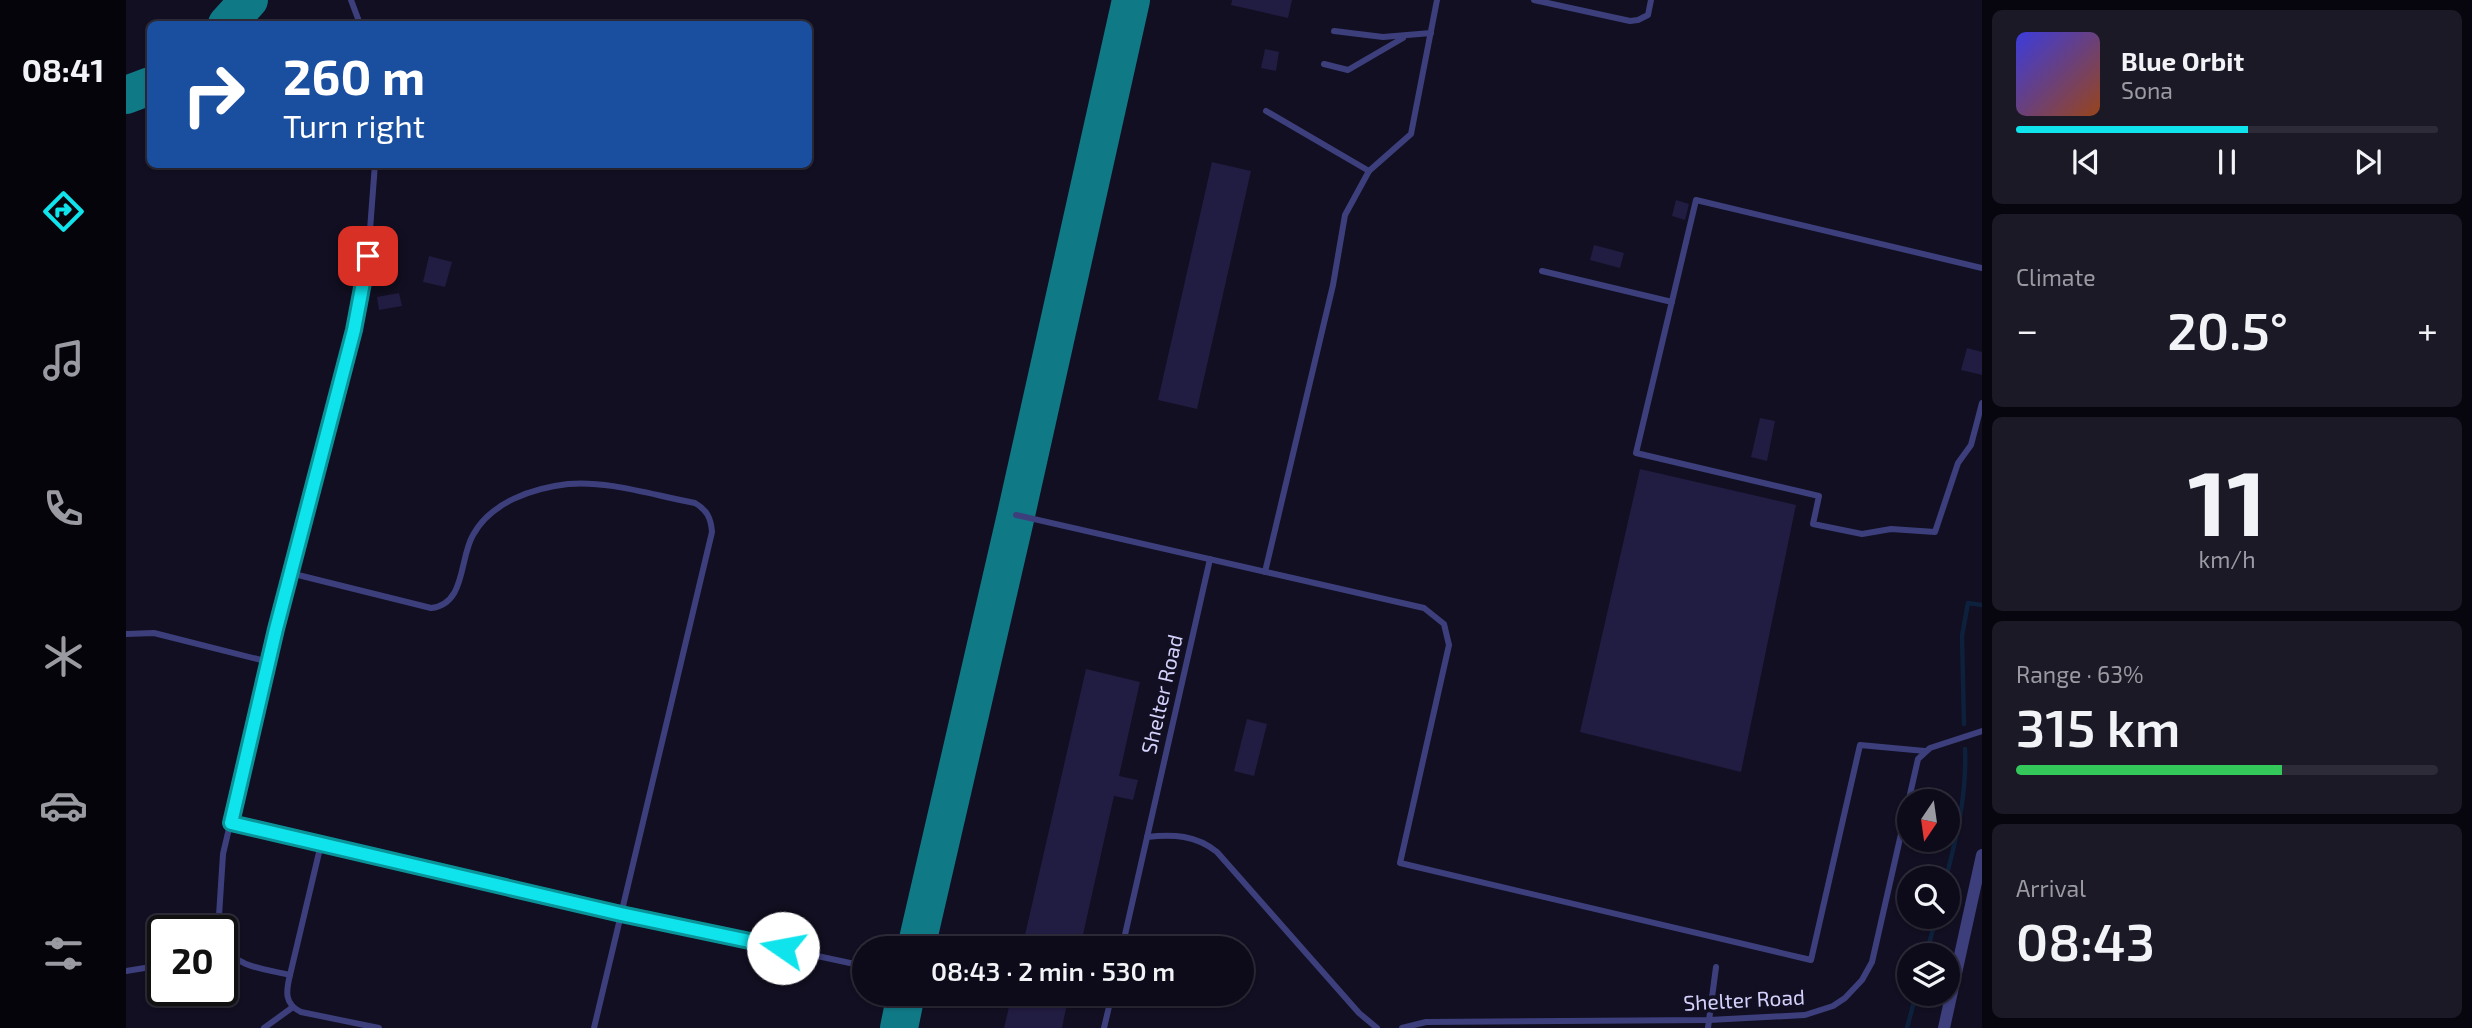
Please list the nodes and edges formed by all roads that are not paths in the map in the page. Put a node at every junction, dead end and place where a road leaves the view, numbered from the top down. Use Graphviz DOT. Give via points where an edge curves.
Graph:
graph roads {
  1 [pos="351,0"];
  2 [pos="1437,0"];
  3 [pos="1534,0"];
  4 [pos="1651,0"];
  5 [pos="359,21"];
  6 [pos="1334,31"];
  7 [pos="1431,33"];
  8 [pos="1405,37"];
  9 [pos="1324,64"];
  10 [pos="1266,111"];
  11 [pos="375,168"];
  12 [pos="1369,171"];
  13 [pos="1982,268"];
  14 [pos="1542,271"];
  15 [pos="1672,302"];
  16 [pos="1982,403"];
  17 [pos="1016,515"];
  18 [pos="1210,559"];
  19 [pos="1265,572"];
  20 [pos="290,573"];
  21 [pos="126,634"];
  22 [pos="269,662"];
  23 [pos="1982,731"];
  24 [pos="1925,751"];
  25 [pos="231,823"];
  26 [pos="1147,836"];
  27 [pos="321,844"];
  28 [pos="1982,855"];
  29 [pos="621,914"];
  30 [pos="219,915"];
  31 [pos="1125,936"];
  32 [pos="238,961"];
  33 [pos="852,962"];
  34 [pos="1716,967"];
  35 [pos="147,968"];
  36 [pos="126,971"];
  37 [pos="290,975"];
  38 [pos="1109,1006"];
  39 [pos="293,1007"];
  40 [pos="1708,1024"];
  41 [pos="264,1028"];
  42 [pos="379,1028"];
  43 [pos="594,1028"];
  44 [pos="1104,1028"];
  45 [pos="1377,1028"];
  46 [pos="1402,1028"];
  47 [pos="1944,1028"];
  1 -- 5 [label="lane"];
  2 -- 7 [label="lane"];
  3 -- 4 [label="lane" via="1630,21 1648,15"];
  6 -- 8 [label="lane"];
  7 -- 8 [label="lane"];
  7 -- 12 [label="lane" via="1411,134"];
  8 -- 9 [label="lane" via="1348,70"];
  10 -- 12 [label="lane"];
  11 -- 20 [label="lane" via="360,303"];
  12 -- 19 [label="lane" via="1345,215 1334,285"];
  13 -- 15 [label="lane" via="1696,200"];
  14 -- 15 [label="lane"];
  15 -- 16 [label="lane" via="1636,453 1819,496 1813,524 1862,534 1891,529 1935,532 1958,463 1971,445"];
  17 -- 18 [label="lane"];
  18 -- 19 [label="lane"];
  18 -- 26 [label="lane, Shelter Road"];
  19 -- 24 [label="lane" via="1424,608 1444,624 1449,645 1400,863 1811,960 1860,745"];
  20 -- 22 [label="lane"];
  20 -- 29 [label="lane" via="439,607 455,594 467,547 480,524 505,503 527,494 569,484 599,484 695,503 707,512 712,532"];
  21 -- 22 [label="lane" via="154,633"];
  22 -- 25 [label="lane"];
  23 -- 24 [label="lane"];
  24 -- 40 [label="lane, Shelter Road" via="1916,765 1872,962 1863,979 1845,998 1816,1013"];
  25 -- 27 [label="lane"];
  25 -- 30 [label="lane"];
  26 -- 31 [label="lane, Shelter Road"];
  26 -- 45 [label="lane" via="1181,835 1208,844"];
  27 -- 29 [label="lane"];
  27 -- 37 [label="lane"];
  28 -- 47 [label="street"];
  29 -- 33 [label="lane"];
  29 -- 43 [label="lane"];
  32 -- 37 [label="lane"];
  34 -- 40 [label="lane"];
  35 -- 36 [label="lane"];
  37 -- 39 [label="lane" via="286,992"];
  38 -- 44 [label="lane"];
  39 -- 41 [label="lane"];
  39 -- 42 [label="lane"];
  40 -- 46 [label="lane, Shelter Road" via="1426,1023"];
}
